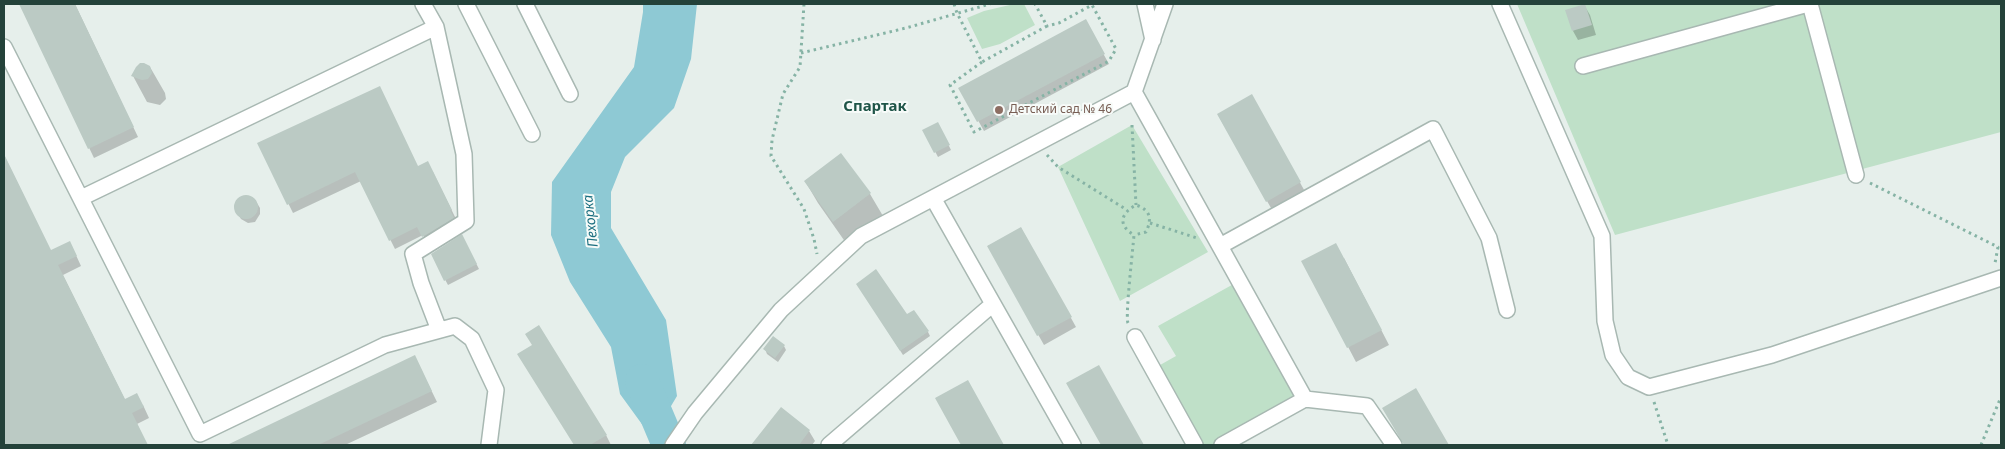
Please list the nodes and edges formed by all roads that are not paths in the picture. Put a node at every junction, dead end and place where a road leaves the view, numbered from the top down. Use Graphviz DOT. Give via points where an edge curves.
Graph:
graph roads {
  1 [pos="423,4"];
  2 [pos="466,4"];
  3 [pos="525,4"];
  4 [pos="1144,4"];
  5 [pos="1165,4"];
  6 [pos="1500,4"];
  7 [pos="1809,4"];
  8 [pos="436,27"];
  9 [pos="1153,40"];
  10 [pos="4,47"];
  11 [pos="1582,66"];
  12 [pos="1134,92"];
  13 [pos="570,94"];
  14 [pos="532,134"];
  15 [pos="1856,175"];
  16 [pos="81,198"];
  17 [pos="933,198"];
  18 [pos="1220,246"];
  19 [pos="1997,279"];
  20 [pos="993,304"];
  21 [pos="1507,310"];
  22 [pos="440,330"];
  23 [pos="1135,337"];
  24 [pos="1305,398"];
  25 [pos="834,444"];
  26 [pos="489,445"];
  27 [pos="673,445"];
  28 [pos="1073,445"];
  29 [pos="1195,445"];
  30 [pos="1222,445"];
  31 [pos="1394,445"];
  1 -- 8 [label="street"];
  2 -- 14 [label="street"];
  3 -- 13 [label="street"];
  4 -- 9 [label="street"];
  5 -- 9 [label="street"];
  6 -- 19 [label="street" via="1602,236 1605,321 1613,355 1628,377 1649,387 1772,355"];
  7 -- 11 [label="street"];
  7 -- 15 [label="street"];
  8 -- 16 [label="street"];
  8 -- 22 [label="street" via="464,154 466,221 413,254"];
  9 -- 12 [label="street"];
  10 -- 16 [label="street"];
  12 -- 17 [label="street"];
  12 -- 18 [label="street"];
  16 -- 22 [label="street" via="200,434 384,345"];
  17 -- 20 [label="street"];
  17 -- 27 [label="street" via="861,236 781,310"];
  18 -- 21 [label="street" via="1433,129 1489,238"];
  18 -- 24 [label="street"];
  20 -- 25 [label="street"];
  20 -- 28 [label="street"];
  22 -- 26 [label="street" via="455,326 472,339 496,390"];
  23 -- 29 [label="street"];
  24 -- 30 [label="street"];
  24 -- 31 [label="street" via="1367,406"];
}
